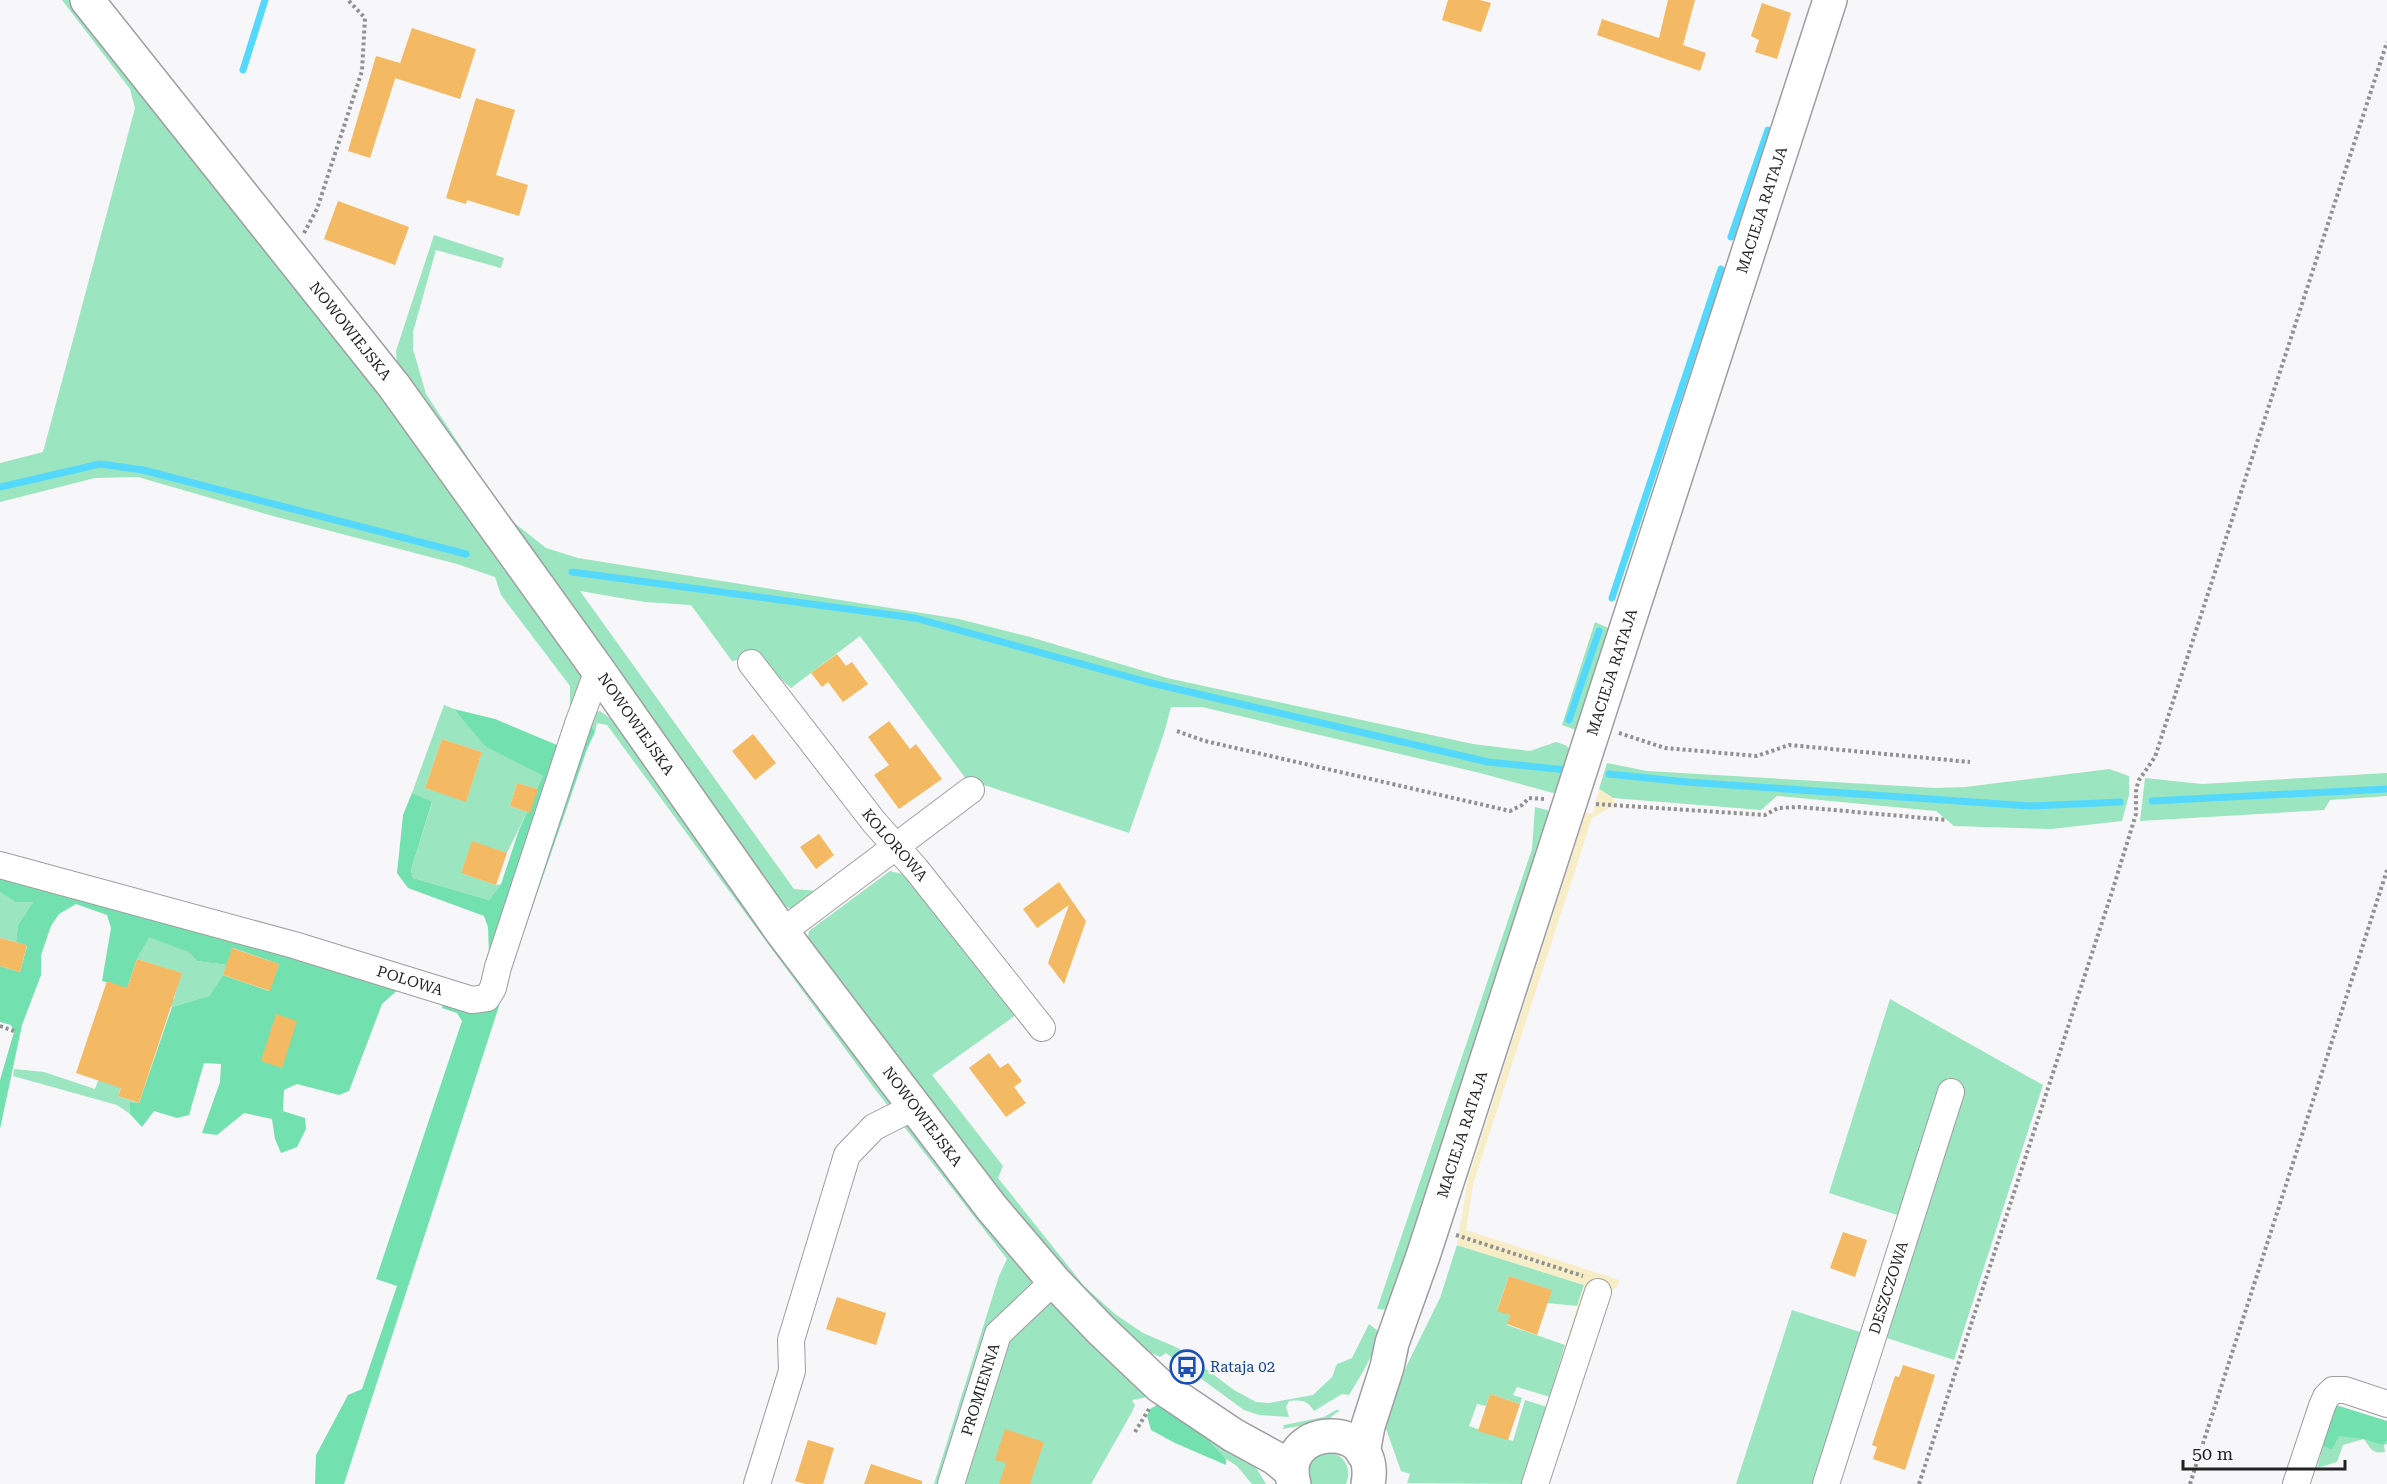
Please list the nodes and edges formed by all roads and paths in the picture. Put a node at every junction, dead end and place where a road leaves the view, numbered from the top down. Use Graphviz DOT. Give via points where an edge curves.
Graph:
graph roads {
  1 [pos="87,0"];
  2 [pos="348,0"];
  3 [pos="1830,0"];
  4 [pos="2387,42"];
  5 [pos="285,249"];
  6 [pos="751,663"];
  7 [pos="598,670"];
  8 [pos="1595,725"];
  9 [pos="1970,762"];
  10 [pos="971,790"];
  11 [pos="896,848"];
  12 [pos="0,865"];
  13 [pos="2387,870"];
  14 [pos="782,932"];
  15 [pos="0,1026"];
  16 [pos="1042,1028"];
  17 [pos="14,1032"];
  18 [pos="1951,1092"];
  19 [pos="914,1107"];
  20 [pos="1456,1235"];
  21 [pos="1054,1281"];
  22 [pos="1598,1292"];
  23 [pos="1392,1343"];
  24 [pos="1152,1403"];
  25 [pos="2387,1404"];
  26 [pos="1212,1421"];
  27 [pos="1135,1432"];
  28 [pos="1318,1438"];
  29 [pos="1373,1472"];
  30 [pos="1293,1478"];
  31 [pos="757,1484"];
  32 [pos="951,1484"];
  33 [pos="1535,1484"];
  34 [pos="1826,1484"];
  35 [pos="1919,1484"];
  36 [pos="2190,1484"];
  37 [pos="2296,1484"];
  1 -- 5 [label="street, NOWOWIEJSKA"];
  2 -- 5 [label="path" via="365,18 362,71 317,209 304,234"];
  3 -- 8 [label="street, MACIEJA RATAJA"];
  4 -- 35 [label="path" via="2155,757 2136,789 2136,814 2111,895"];
  5 -- 7 [label="street, NOWOWIEJSKA" via="394,386"];
  6 -- 11 [label="street, KOLOROWA"];
  7 -- 12 [label="street, POLOWA" via="488,998 472,1000 294,945"];
  7 -- 14 [label="street, NOWOWIEJSKA"];
  8 -- 9 [label="path" via="1665,748 1757,756 1789,745"];
  8 -- 23 [label="street, MACIEJA RATAJA"];
  10 -- 11 [label="street"];
  11 -- 14 [label="street"];
  11 -- 16 [label="street, KOLOROWA"];
  13 -- 36 [label="path"];
  14 -- 19 [label="street, NOWOWIEJSKA"];
  15 -- 17 [label="path"];
  18 -- 34 [label="street, DESZCZOWA"];
  19 -- 21 [label="street, NOWOWIEJSKA"];
  19 -- 31 [label="street" via="874,1127 847,1155 791,1340 792,1371"];
  20 -- 22 [label="path" via="1570,1271 1594,1281 1599,1285"];
  21 -- 26 [label="street, NOWOWIEJSKA" via="1160,1386"];
  21 -- 32 [label="street, PROMIENNA" via="998,1334"];
  22 -- 33 [label="street"];
  23 -- 28 [label="street, MACIEJA RATAJA" via="1355,1403"];
  23 -- 29 [label="street, MACIEJA RATAJA" via="1368,1426"];
  24 -- 27 [label="path"];
  25 -- 37 [label="street" via="2345,1390 2333,1390 2326,1397"];
  26 -- 28 [label="street, NOWOWIEJSKA" via="1281,1438"];
  26 -- 30 [label="street, NOWOWIEJSKA" via="1275,1458"];
  28 -- 29 [label="street, NOWOWIEJSKA" via="1341,1436 1352,1441"];
  28 -- 30 [label="street, MACIEJA RATAJA" via="1296,1455"];
}
